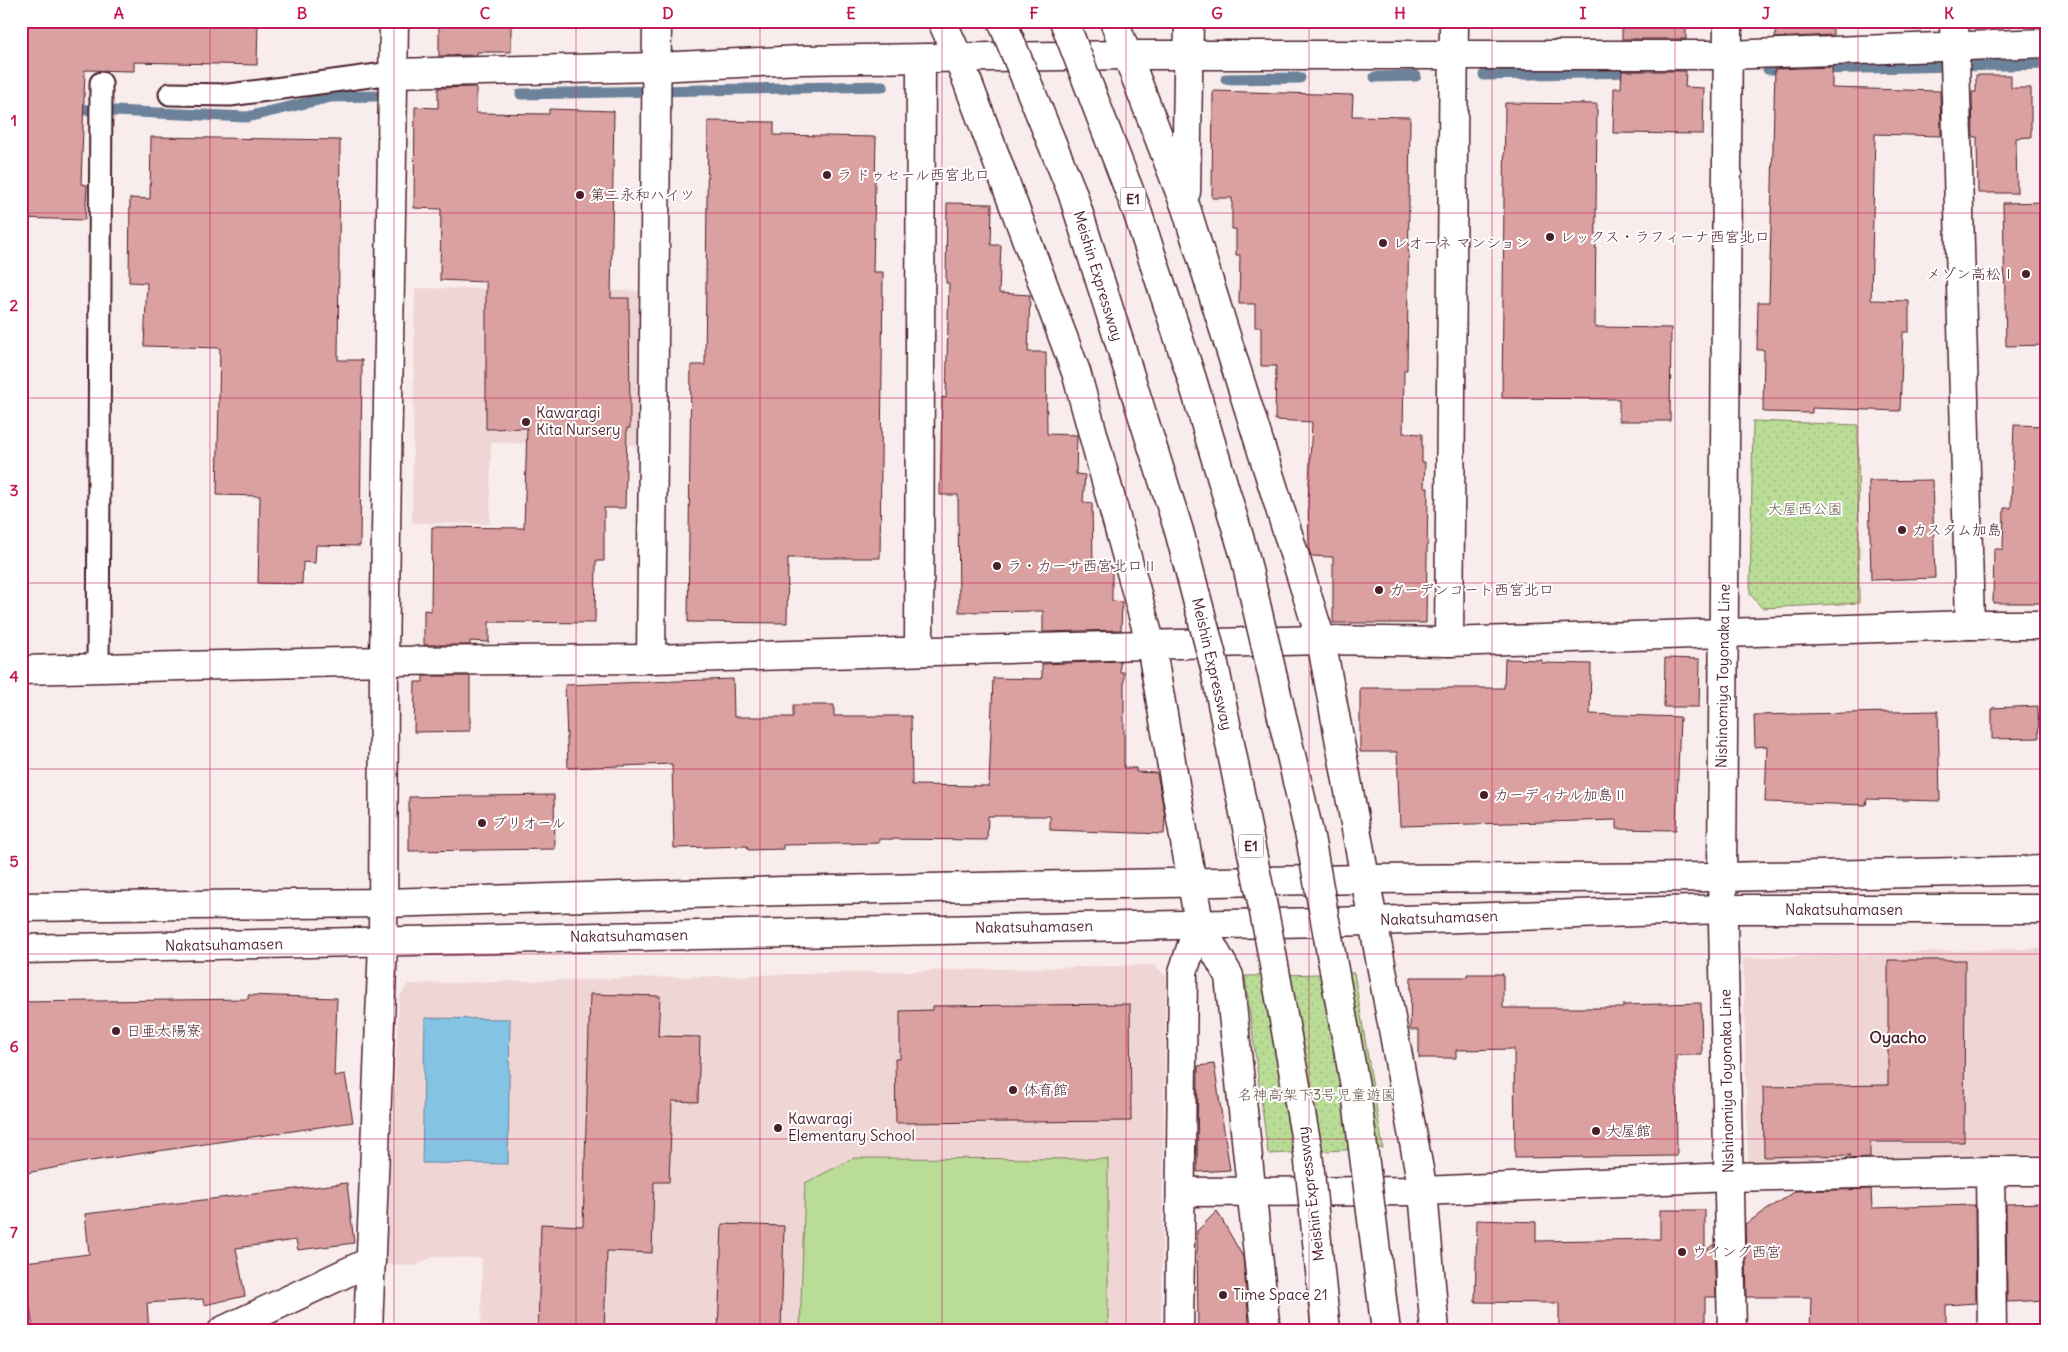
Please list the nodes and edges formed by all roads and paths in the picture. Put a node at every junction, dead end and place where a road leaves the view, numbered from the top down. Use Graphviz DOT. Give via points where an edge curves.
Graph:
graph roads {
  1 [pos="394,21"];
  2 [pos="657,21"];
  3 [pos="942,21"];
  4 [pos="1002,21"];
  5 [pos="1064,21"];
  6 [pos="1114,21"];
  7 [pos="1189,21"];
  8 [pos="1454,21"];
  9 [pos="1728,21"];
  10 [pos="2047,43"];
  11 [pos="1955,51"];
  12 [pos="1453,53"];
  13 [pos="1129,55"];
  14 [pos="1189,55"];
  15 [pos="1727,55"];
  16 [pos="921,59"];
  17 [pos="959,59"];
  18 [pos="392,73"];
  19 [pos="101,83"];
  20 [pos="656,83"];
  21 [pos="170,94"];
  22 [pos="1186,208"];
  23 [pos="2047,624"];
  24 [pos="1970,625"];
  25 [pos="1724,633"];
  26 [pos="1321,640"];
  27 [pos="1449,642"];
  28 [pos="1151,646"];
  29 [pos="918,651"];
  30 [pos="651,659"];
  31 [pos="384,661"];
  32 [pos="98,669"];
  33 [pos="21,670"];
  34 [pos="2047,870"];
  35 [pos="1722,877"];
  36 [pos="1365,879"];
  37 [pos="1190,883"];
  38 [pos="384,903"];
  39 [pos="21,906"];
  40 [pos="1723,909"];
  41 [pos="2047,909"];
  42 [pos="1373,921"];
  43 [pos="1199,923"];
  44 [pos="383,942"];
  45 [pos="21,949"];
  46 [pos="1990,1171"];
  47 [pos="2047,1171"];
  48 [pos="1729,1177"];
  49 [pos="1181,1192"];
  50 [pos="1253,1192"];
  51 [pos="1423,1192"];
  52 [pos="371,1261"];
  53 [pos="222,1331"];
  54 [pos="368,1331"];
  55 [pos="1179,1331"];
  56 [pos="1266,1331"];
  57 [pos="1326,1331"];
  58 [pos="1386,1331"];
  59 [pos="1435,1331"];
  60 [pos="1732,1331"];
  61 [pos="1992,1331"];
  1 -- 18 [label="main road"];
  2 -- 20 [label="main road"];
  3 -- 17 [label="main road"];
  4 -- 57 [label="main road, Meishin Expressway / E1, bridge" via="1072,192 1179,531 1214,664 1308,1152"];
  5 -- 58 [label="main road, E1, bridge" via="1137,211 1245,557 1312,847 1356,1092"];
  6 -- 13 [label="main road"];
  7 -- 14 [label="main road"];
  8 -- 12 [label="main road"];
  9 -- 15 [label="main road, Nishinomiya Toyonaka Line"];
  10 -- 11 [label="main road"];
  11 -- 15 [label="main road"];
  11 -- 24 [label="main road"];
  12 -- 14 [label="main road"];
  12 -- 15 [label="main road"];
  12 -- 27 [label="main road"];
  13 -- 14 [label="main road"];
  13 -- 17 [label="main road"];
  13 -- 22 [label="main road"];
  14 -- 22 [label="main road"];
  15 -- 25 [label="main road, Nishinomiya Toyonaka Line"];
  16 -- 17 [label="main road"];
  16 -- 20 [label="main road" via="800,60"];
  16 -- 29 [label="main road"];
  17 -- 28 [label="main road" via="1076,372"];
  18 -- 20 [label="main road"];
  18 -- 21 [label="lane" via="230,95"];
  18 -- 31 [label="main road"];
  19 -- 32 [label="lane"];
  20 -- 30 [label="main road"];
  22 -- 26 [label="main road"];
  23 -- 24 [label="main road"];
  24 -- 25 [label="main road"];
  25 -- 27 [label="main road"];
  25 -- 35 [label="main road, Nishinomiya Toyonaka Line"];
  26 -- 27 [label="main road"];
  26 -- 28 [label="main road"];
  26 -- 36 [label="main road"];
  28 -- 29 [label="main road"];
  28 -- 37 [label="main road"];
  29 -- 30 [label="main road"];
  30 -- 31 [label="main road"];
  31 -- 32 [label="main road"];
  31 -- 38 [label="main road"];
  32 -- 33 [label="main road"];
  34 -- 35 [label="main road"];
  35 -- 36 [label="main road"];
  35 -- 40 [label="main road, Nishinomiya Toyonaka Line"];
  36 -- 37 [label="main road"];
  36 -- 42 [label="main road"];
  37 -- 38 [label="main road"];
  37 -- 43 [label="main road"];
  38 -- 39 [label="main road"];
  38 -- 44 [label="main road"];
  40 -- 41 [label="main road, Nakatsuhamasen"];
  40 -- 42 [label="main road, Nakatsuhamasen"];
  40 -- 48 [label="main road, Nishinomiya Toyonaka Line"];
  42 -- 43 [label="main road, Nakatsuhamasen"];
  42 -- 51 [label="main road"];
  43 -- 44 [label="main road, Nakatsuhamasen"];
  43 -- 49 [label="main road" via="1183,972"];
  43 -- 50 [label="main road" via="1229,976"];
  44 -- 45 [label="main road, Nakatsuhamasen"];
  44 -- 52 [label="main road"];
  46 -- 47 [label="main road"];
  46 -- 48 [label="main road"];
  46 -- 61 [label="main road"];
  48 -- 51 [label="main road"];
  48 -- 60 [label="main road, Nishinomiya Toyonaka Line"];
  49 -- 50 [label="main road"];
  49 -- 55 [label="main road"];
  50 -- 51 [label="main road"];
  50 -- 56 [label="main road"];
  51 -- 59 [label="main road"];
  52 -- 53 [label="main road"];
  52 -- 54 [label="main road"];
}
